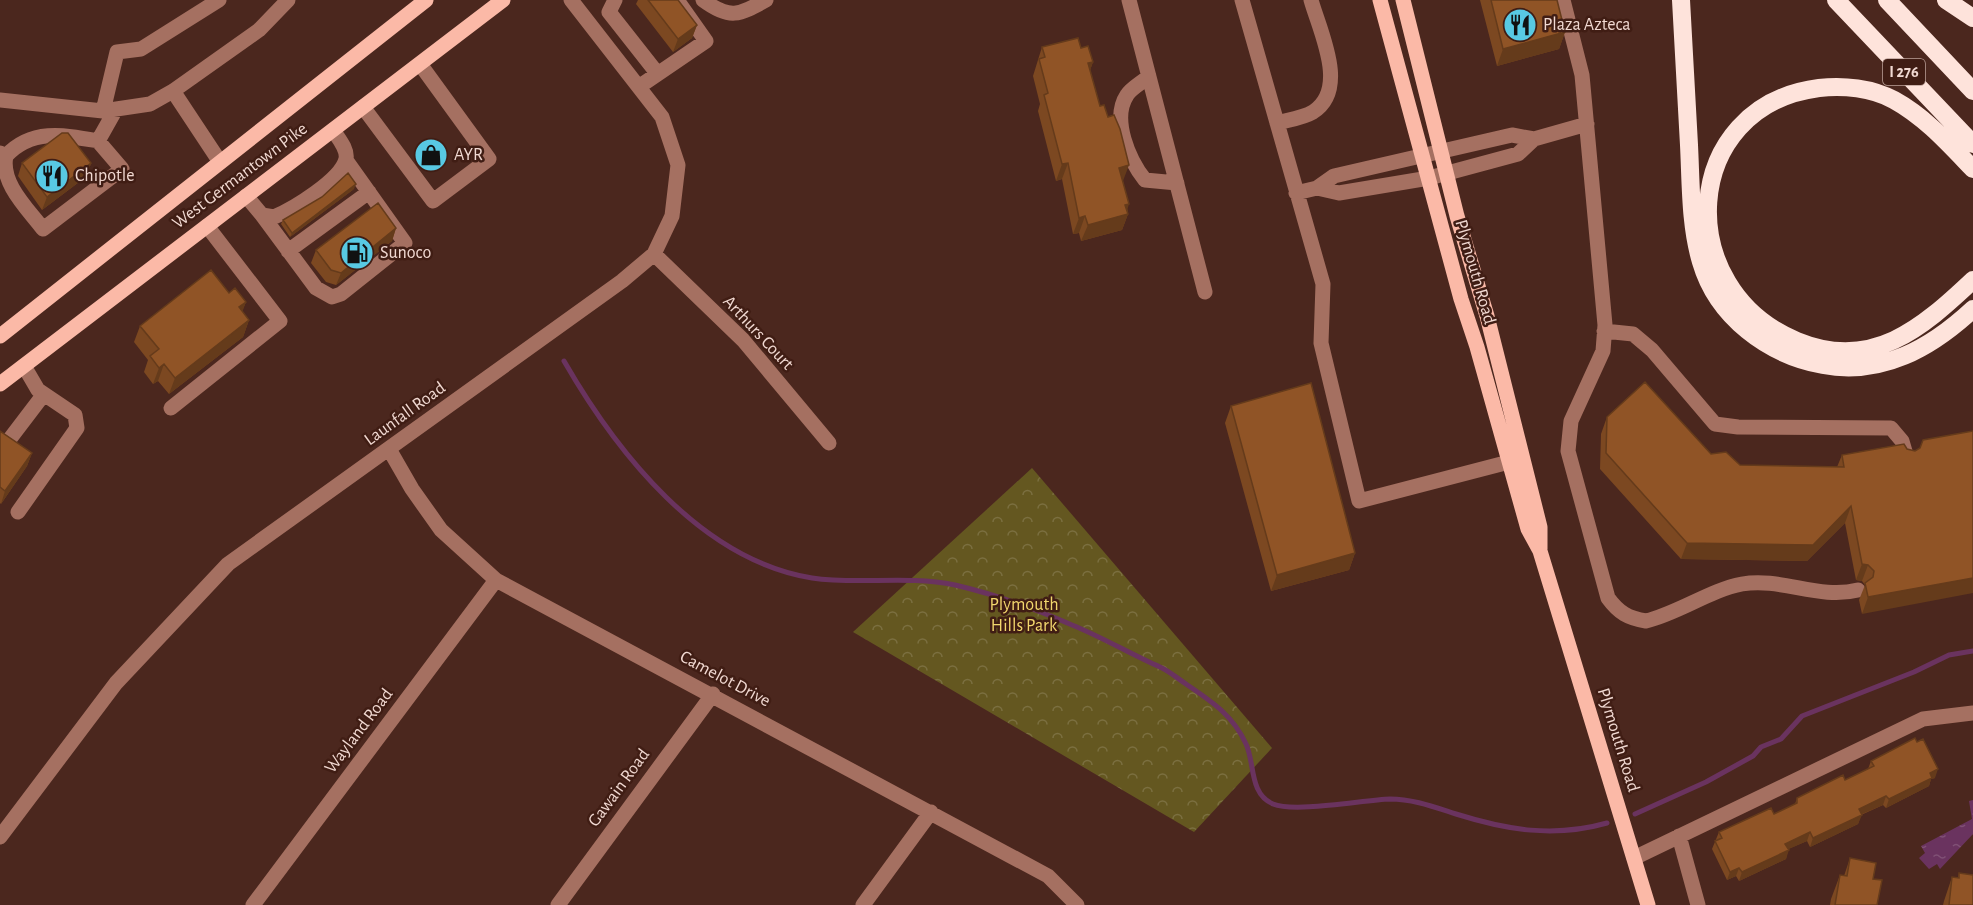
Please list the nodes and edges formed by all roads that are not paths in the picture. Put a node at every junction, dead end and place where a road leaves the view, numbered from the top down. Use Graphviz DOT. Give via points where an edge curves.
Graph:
graph roads {
  1 [pos="219,0"];
  2 [pos="288,0"];
  3 [pos="426,0"];
  4 [pos="503,0"];
  5 [pos="571,0"];
  6 [pos="676,0"];
  7 [pos="703,0"];
  8 [pos="766,0"];
  9 [pos="1129,0"];
  10 [pos="1242,0"];
  11 [pos="1311,0"];
  12 [pos="1380,0"];
  13 [pos="1404,0"];
  14 [pos="1563,0"];
  15 [pos="1681,0"];
  16 [pos="1836,0"];
  17 [pos="1887,0"];
  18 [pos="1946,0"];
  19 [pos="612,6"];
  20 [pos="1973,18"];
  21 [pos="590,26"];
  22 [pos="420,64"];
  23 [pos="657,74"];
  24 [pos="1149,76"];
  25 [pos="640,86"];
  26 [pos="173,91"];
  27 [pos="1973,91"];
  28 [pos="0,100"];
  29 [pos="363,107"];
  30 [pos="110,110"];
  31 [pos="1277,123"];
  32 [pos="1587,124"];
  33 [pos="333,130"];
  34 [pos="1534,139"];
  35 [pos="98,141"];
  36 [pos="1973,144"];
  37 [pos="1442,153"];
  38 [pos="3,155"];
  39 [pos="1424,158"];
  40 [pos="346,160"];
  41 [pos="220,162"];
  42 [pos="1973,169"];
  43 [pos="1447,174"];
  44 [pos="1429,178"];
  45 [pos="1177,183"];
  46 [pos="1317,188"];
  47 [pos="369,192"];
  48 [pos="1296,193"];
  49 [pos="246,196"];
  50 [pos="262,215"];
  51 [pos="207,226"];
  52 [pos="288,251"];
  53 [pos="654,254"];
  54 [pos="1973,280"];
  55 [pos="1205,292"];
  56 [pos="1973,309"];
  57 [pos="1604,332"];
  58 [pos="0,336"];
  59 [pos="24,366"];
  60 [pos="0,384"];
  61 [pos="44,394"];
  62 [pos="171,408"];
  63 [pos="9,440"];
  64 [pos="829,443"];
  65 [pos="389,449"];
  66 [pos="1907,458"];
  67 [pos="1509,462"];
  68 [pos="18,512"];
  69 [pos="1540,551"];
  70 [pos="496,580"];
  71 [pos="1858,590"];
  72 [pos="713,694"];
  73 [pos="1973,713"];
  74 [pos="931,812"];
  75 [pos="1679,836"];
  76 [pos="0,837"];
  77 [pos="1634,858"];
  78 [pos="254,905"];
  79 [pos="558,905"];
  80 [pos="863,905"];
  81 [pos="1077,905"];
  82 [pos="1648,905"];
  83 [pos="1698,905"];
  1 -- 30 [label="street" via="141,49 117,52"];
  2 -- 26 [label="street" via="259,30"];
  3 -- 41 [label="main road, West Germantown Pike"];
  4 -- 22 [label="main road, West Germantown Pike"];
  5 -- 21 [label="street, Launfall Road"];
  6 -- 23 [label="street" via="706,40"];
  7 -- 8 [label="street" via="718,11 738,15"];
  9 -- 24 [label="street"];
  10 -- 31 [label="street"];
  11 -- 31 [label="street" via="1332,83 1327,98 1312,112"];
  12 -- 39 [label="main road, Plymouth Road"];
  13 -- 37 [label="main road, Plymouth Road"];
  14 -- 32 [label="street" via="1582,75"];
  15 -- 56 [label="highway" via="1694,225 1706,278 1736,320 1749,333 1791,356 1851,368 1893,362 1918,351"];
  16 -- 36 [label="highway, I 276"];
  17 -- 27 [label="highway, I 276"];
  18 -- 20 [label="highway"];
  19 -- 21 [label="street"];
  19 -- 23 [label="street"];
  21 -- 25 [label="street, Launfall Road"];
  22 -- 29 [label="main road, West Germantown Pike"];
  22 -- 29 [label="street" via="489,159 433,201"];
  23 -- 25 [label="street"];
  24 -- 45 [label="street"];
  24 -- 45 [label="street" via="1127,94 1120,116 1133,165 1145,180"];
  25 -- 53 [label="street, Launfall Road" via="662,117 678,165 672,216"];
  26 -- 30 [label="street" via="150,104"];
  26 -- 41 [label="street"];
  28 -- 30 [label="street"];
  29 -- 33 [label="main road, West Germantown Pike"];
  30 -- 35 [label="street"];
  31 -- 48 [label="street"];
  32 -- 34 [label="street"];
  32 -- 57 [label="street"];
  33 -- 40 [label="street" via="345,149"];
  33 -- 49 [label="main road, West Germantown Pike"];
  34 -- 37 [label="street" via="1512,135"];
  34 -- 43 [label="street" via="1518,154"];
  35 -- 38 [label="street" via="58,134 44,136 28,140"];
  35 -- 38 [label="street" via="122,169 43,229 7,181"];
  37 -- 39 [label="street"];
  37 -- 43 [label="main road, Plymouth Road"];
  39 -- 44 [label="main road, Plymouth Road"];
  39 -- 46 [label="street" via="1334,176"];
  40 -- 47 [label="street"];
  40 -- 50 [label="street" via="335,177 285,213 274,217"];
  41 -- 58 [label="main road, West Germantown Pike"];
  42 -- 54 [label="highway" via="1924,120 1893,99 1844,87 1810,89 1768,105 1733,136 1711,180 1708,216 1713,252 1730,289 1763,324 1803,344 1854,350 1888,344 1934,317"];
  43 -- 44 [label="street"];
  43 -- 69 [label="main road, Plymouth Road" via="1538,516"];
  44 -- 46 [label="street" via="1339,193"];
  44 -- 67 [label="main road, Plymouth Road"];
  45 -- 55 [label="street"];
  46 -- 48 [label="street"];
  47 -- 52 [label="street"];
  47 -- 52 [label="street" via="405,243 341,294 332,297 316,288"];
  48 -- 67 [label="street" via="1323,284 1321,343 1359,501"];
  49 -- 50 [label="street"];
  49 -- 51 [label="main road, West Germantown Pike"];
  50 -- 52 [label="street"];
  51 -- 59 [label="main road, West Germantown Pike"];
  51 -- 62 [label="street" via="280,321"];
  53 -- 64 [label="street, Arthurs Court" via="743,340"];
  53 -- 65 [label="street, Launfall Road"];
  57 -- 66 [label="street" via="1633,334 1652,350 1715,424 1891,428 1902,441"];
  57 -- 71 [label="street" via="1603,351 1571,421 1568,451 1601,577 1608,598 1618,611 1646,621 1743,584 1794,586 1826,594"];
  59 -- 60 [label="main road, West Germantown Pike"];
  59 -- 61 [label="street"];
  61 -- 63 [label="street"];
  61 -- 68 [label="street" via="75,415 77,428"];
  65 -- 70 [label="street, Camelot Drive" via="441,530"];
  65 -- 76 [label="street, Launfall Road" via="228,564 116,682"];
  67 -- 69 [label="main road, Plymouth Road" via="1528,529"];
  69 -- 77 [label="main road, Plymouth Road"];
  70 -- 72 [label="street, Camelot Drive"];
  70 -- 78 [label="street, Wayland Road"];
  72 -- 74 [label="street, Camelot Drive"];
  72 -- 79 [label="street, Gawain Road"];
  73 -- 75 [label="street" via="1923,719"];
  74 -- 80 [label="street"];
  74 -- 81 [label="street, Camelot Drive" via="1048,876"];
  75 -- 77 [label="street"];
  75 -- 83 [label="street"];
  77 -- 82 [label="main road, Plymouth Road"];
}
